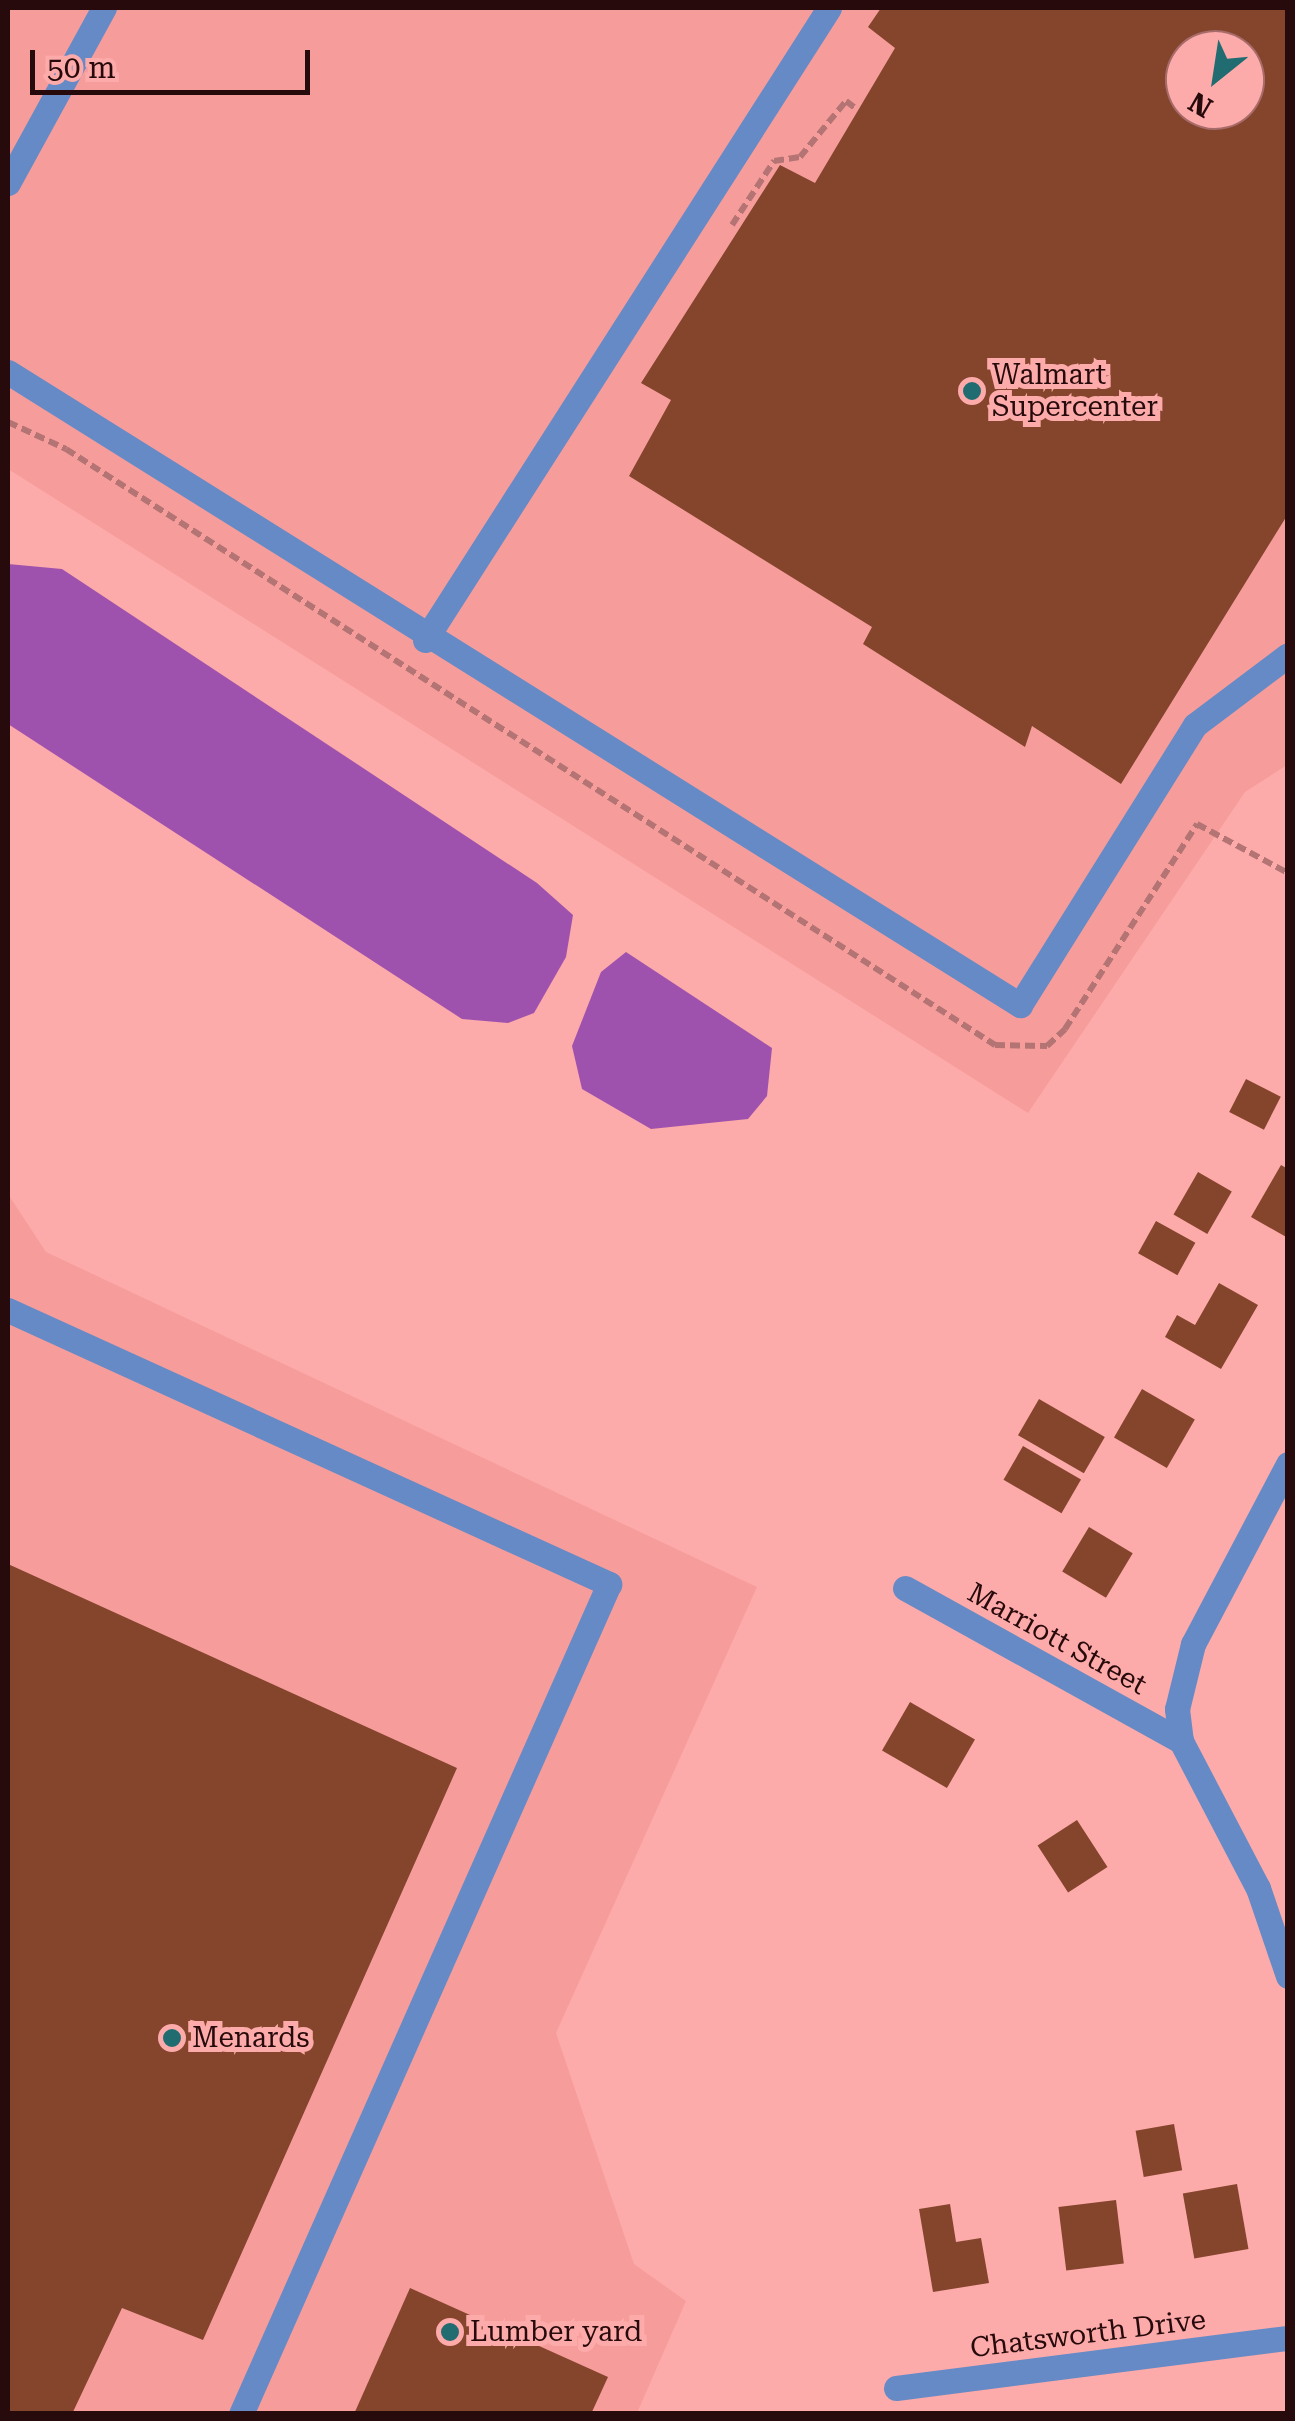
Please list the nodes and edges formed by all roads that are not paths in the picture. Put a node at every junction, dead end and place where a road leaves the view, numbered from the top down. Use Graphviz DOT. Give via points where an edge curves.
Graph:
graph roads {
  1 [pos="104,8"];
  2 [pos="829,8"];
  3 [pos="13,156"];
  4 [pos="8,182"];
  5 [pos="8,372"];
  6 [pos="425,640"];
  7 [pos="1288,655"];
  8 [pos="8,1310"];
  9 [pos="1288,1464"];
  10 [pos="905,1588"];
  11 [pos="1181,1741"];
  12 [pos="1288,1976"];
  13 [pos="1288,2338"];
  14 [pos="896,2388"];
  15 [pos="241,2414"];
  1 -- 3 [label="street"];
  2 -- 6 [label="street"];
  3 -- 4 [label="street"];
  5 -- 6 [label="street"];
  6 -- 7 [label="street" via="1020,1004 1196,725"];
  8 -- 15 [label="street" via="608,1584"];
  9 -- 11 [label="street" via="1193,1644 1177,1709"];
  10 -- 11 [label="street, Marriott Street"];
  11 -- 12 [label="street" via="1258,1888"];
  13 -- 14 [label="street, Chatsworth Drive"];
}
